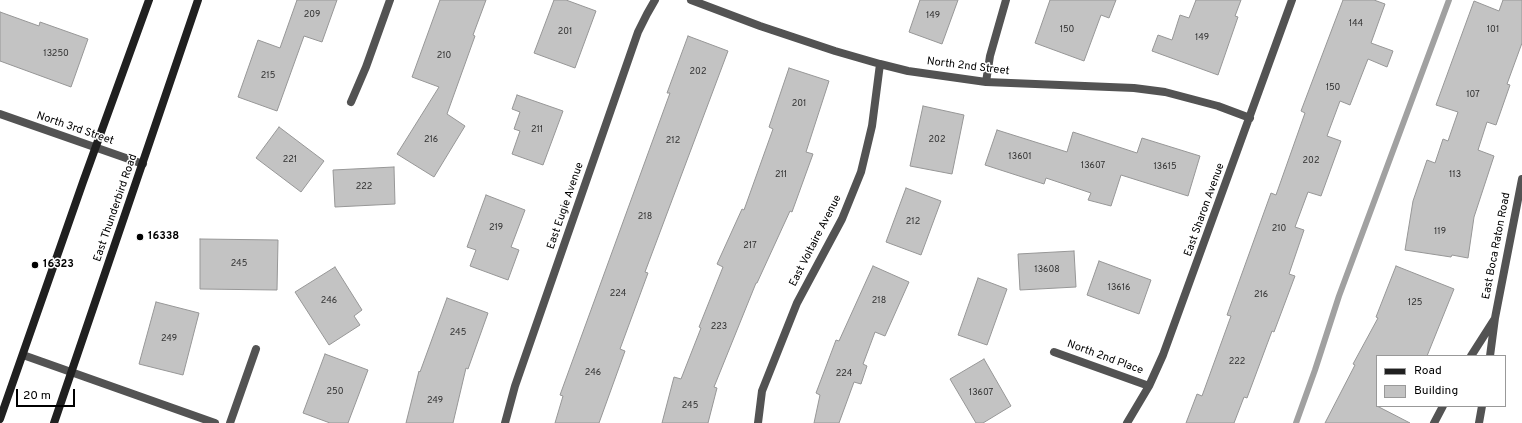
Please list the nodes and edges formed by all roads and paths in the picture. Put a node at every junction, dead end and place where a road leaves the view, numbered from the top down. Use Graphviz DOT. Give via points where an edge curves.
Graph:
graph roads {
  1 [pos="149,0"];
  2 [pos="198,0"];
  3 [pos="390,0"];
  4 [pos="655,0"];
  5 [pos="691,0"];
  6 [pos="1006,0"];
  7 [pos="1292,0"];
  8 [pos="880,64"];
  9 [pos="986,82"];
  10 [pos="351,102"];
  11 [pos="0,114"];
  12 [pos="1250,118"];
  13 [pos="96,148"];
  14 [pos="143,164"];
  15 [pos="1522,179"];
  16 [pos="1495,318"];
  17 [pos="256,349"];
  18 [pos="1054,352"];
  19 [pos="23,355"];
  20 [pos="1472,355"];
  21 [pos="1490,355"];
  22 [pos="72,372"];
  23 [pos="1149,386"];
  24 [pos="1442,407"];
  25 [pos="1482,407"];
  26 [pos="0,419"];
  27 [pos="54,423"];
  28 [pos="215,423"];
  29 [pos="230,423"];
  30 [pos="505,423"];
  31 [pos="758,423"];
  32 [pos="1127,423"];
  33 [pos="1434,423"];
  34 [pos="1479,423"];
  1 -- 13 [label="main road"];
  2 -- 14 [label="main road, East Thunderbird Road"];
  3 -- 10 [label="street"];
  4 -- 30 [label="street, East Eugie Avenue" via="636,40 515,386"];
  5 -- 8 [label="street, North 2nd Street" via="760,26"];
  6 -- 9 [label="street" via="990,56"];
  7 -- 12 [label="street, East Sharon Avenue"];
  8 -- 9 [label="street, North 2nd Street" via="908,71"];
  8 -- 31 [label="street, East Voltaire Avenue" via="872,126 861,172 842,219 797,303 762,391"];
  9 -- 12 [label="street, North 2nd Street" via="1134,88 1165,92 1218,106"];
  11 -- 13 [label="street, North 3rd Street"];
  12 -- 23 [label="street, East Sharon Avenue" via="1164,355"];
  13 -- 14 [label="street, North 3rd Street"];
  13 -- 19 [label="main road"];
  14 -- 22 [label="main road, East Thunderbird Road"];
  15 -- 16 [label="street, East Boca Raton Road"];
  16 -- 20 [label="street, East Boca Raton Road"];
  16 -- 21 [label="street, East Boca Raton Road"];
  17 -- 29 [label="street"];
  18 -- 23 [label="street, North 2nd Place"];
  19 -- 22 [label="street"];
  19 -- 26 [label="main road"];
  22 -- 27 [label="main road, East Thunderbird Road"];
  22 -- 28 [label="street"];
  23 -- 32 [label="street, East Sharon Avenue"];
  24 -- 33 [label="street"];
  25 -- 34 [label="street"];
}
